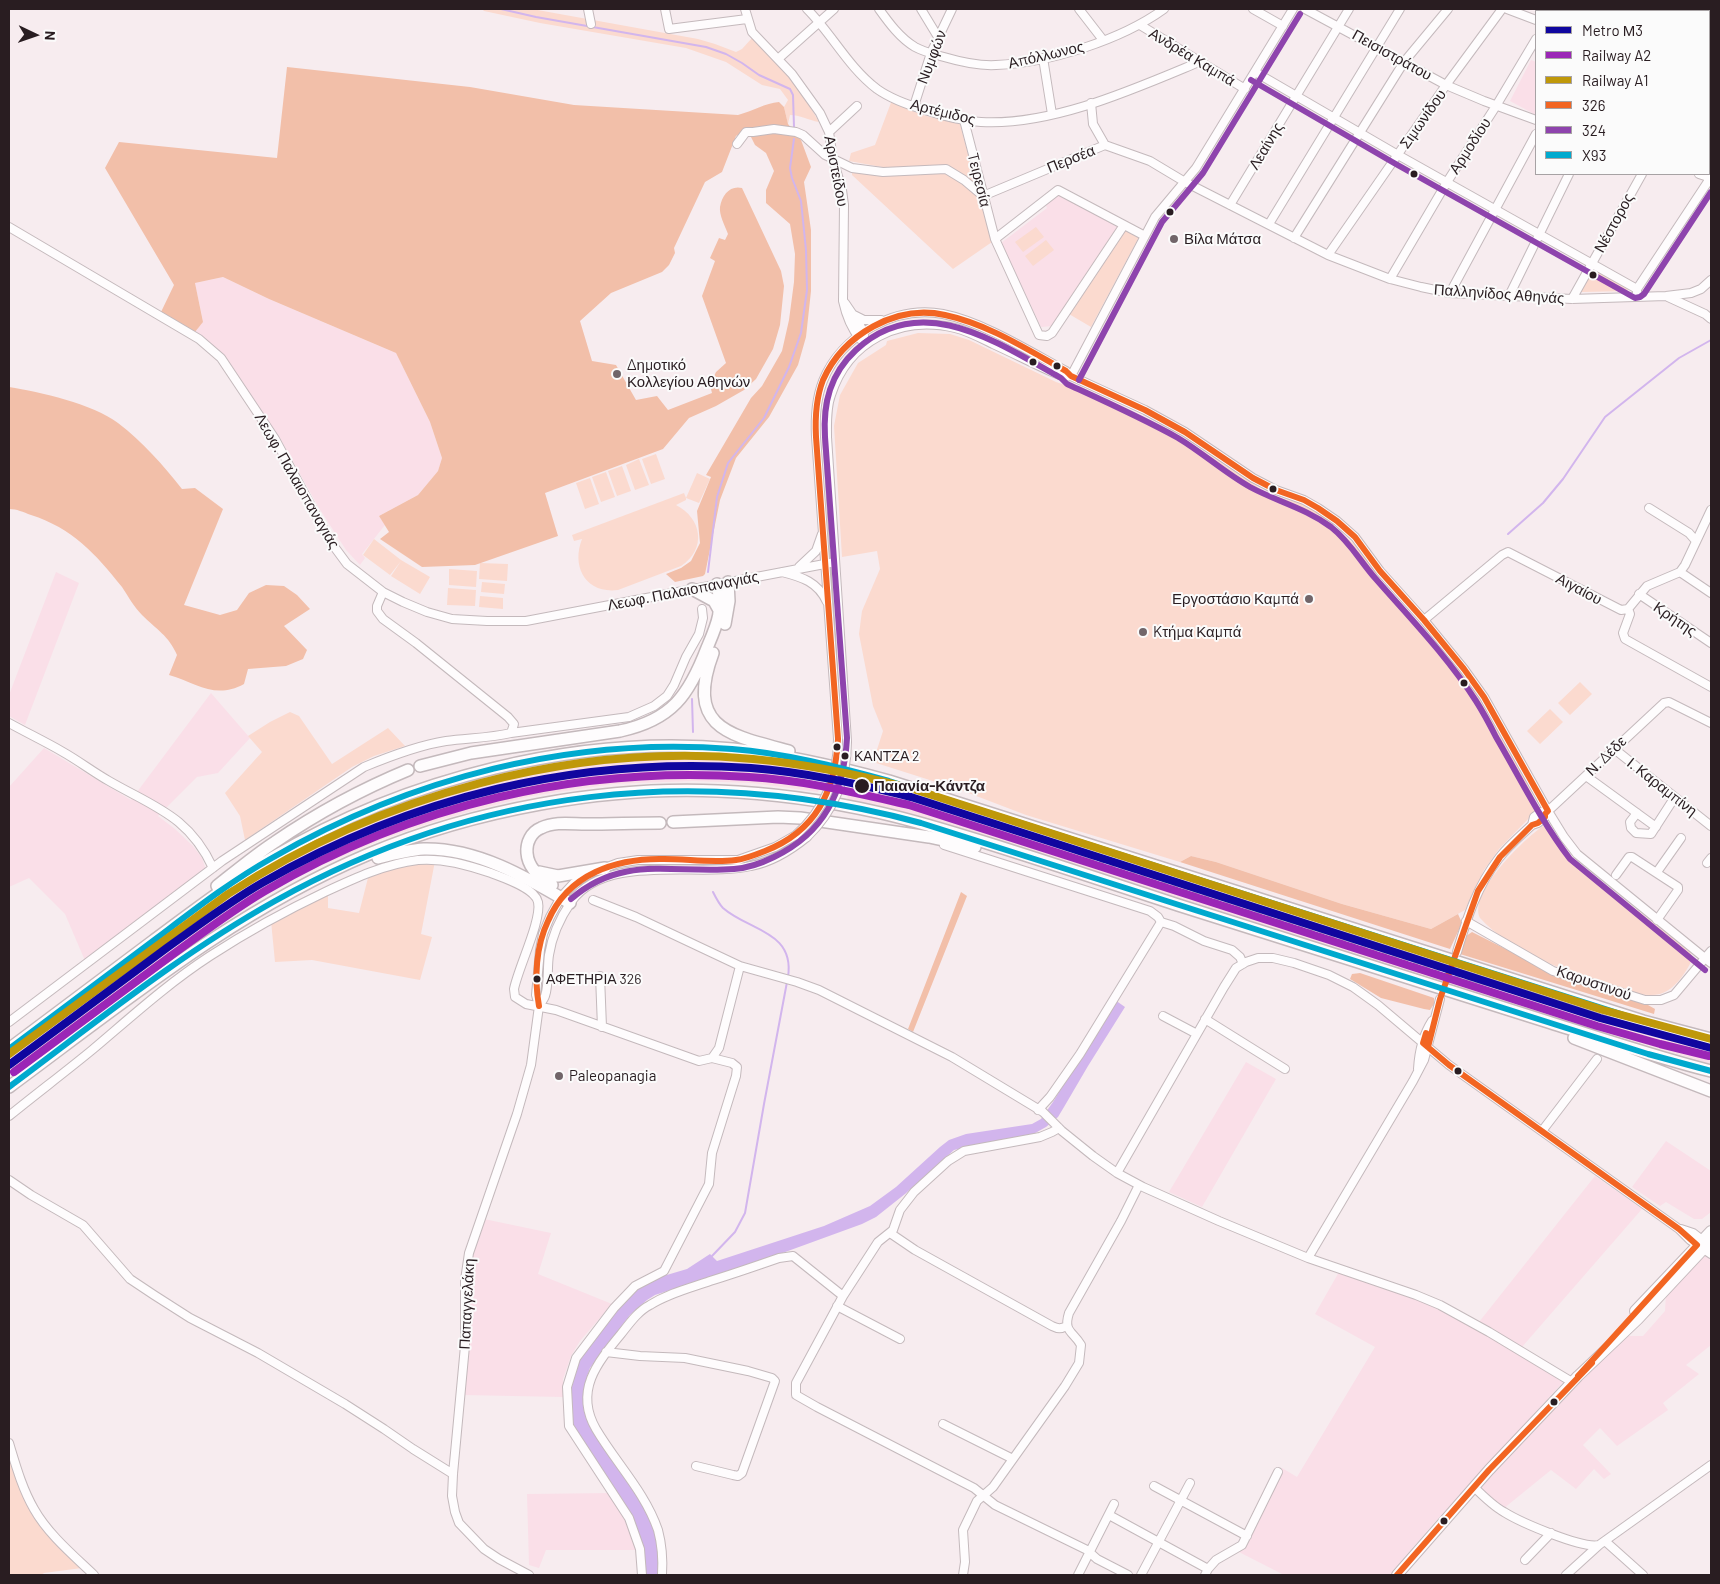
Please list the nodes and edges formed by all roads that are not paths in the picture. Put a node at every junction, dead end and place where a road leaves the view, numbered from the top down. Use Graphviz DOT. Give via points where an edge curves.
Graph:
graph roads {
  1 [pos="588,9"];
  2 [pos="665,9"];
  3 [pos="745,9"];
  4 [pos="807,9"];
  5 [pos="834,9"];
  6 [pos="879,9"];
  7 [pos="921,9"];
  8 [pos="952,9"];
  9 [pos="1079,9"];
  10 [pos="1164,9"];
  11 [pos="1253,9"];
  12 [pos="1293,9"];
  13 [pos="1305,9"];
  14 [pos="1349,9"];
  15 [pos="1400,9"];
  16 [pos="1448,9"];
  17 [pos="1502,9"];
  18 [pos="1507,9"];
  19 [pos="747,19"];
  20 [pos="1535,20"];
  21 [pos="820,22"];
  22 [pos="591,24"];
  23 [pos="1140,25"];
  24 [pos="1283,26"];
  25 [pos="1338,26"];
  26 [pos="938,36"];
  27 [pos="1103,40"];
  28 [pos="1535,41"];
  29 [pos="1377,46"];
  30 [pos="931,53"];
  31 [pos="1043,58"];
  32 [pos="778,60"];
  33 [pos="1199,62"];
  34 [pos="1404,62"];
  35 [pos="1255,72"];
  36 [pos="1446,85"];
  37 [pos="1245,88"];
  38 [pos="1296,96"];
  39 [pos="1091,103"];
  40 [pos="858,106"];
  41 [pos="914,106"];
  42 [pos="1496,106"];
  43 [pos="1052,114"];
  44 [pos="1334,117"];
  45 [pos="964,120"];
  46 [pos="1535,120"];
  47 [pos="830,132"];
  48 [pos="1360,133"];
  49 [pos="1535,136"];
  50 [pos="737,144"];
  51 [pos="1105,145"];
  52 [pos="1398,156"];
  53 [pos="833,160"];
  54 [pos="1568,175"];
  55 [pos="1641,175"];
  56 [pos="1711,177"];
  57 [pos="1185,182"];
  58 [pos="1446,182"];
  59 [pos="983,196"];
  60 [pos="1230,206"];
  61 [pos="1495,210"];
  62 [pos="1268,224"];
  63 [pos="1124,225"];
  64 [pos="9,227"];
  65 [pos="1539,234"];
  66 [pos="1145,236"];
  67 [pos="1294,238"];
  68 [pos="995,239"];
  69 [pos="1328,255"];
  70 [pos="1592,264"];
  71 [pos="1390,279"];
  72 [pos="1711,280"];
  73 [pos="1637,292"];
  74 [pos="1450,293"];
  75 [pos="1509,296"];
  76 [pos="1666,296"];
  77 [pos="1572,299"];
  78 [pos="843,301"];
  79 [pos="853,314"];
  80 [pos="1711,318"];
  81 [pos="886,320"];
  82 [pos="860,334"];
  83 [pos="864,345"];
  84 [pos="1071,376"];
  85 [pos="1649,508"];
  86 [pos="1711,510"];
  87 [pos="823,530"];
  88 [pos="1696,541"];
  89 [pos="835,562"];
  90 [pos="826,564"];
  91 [pos="795,569"];
  92 [pos="780,572"];
  93 [pos="1680,572"];
  94 [pos="722,583"];
  95 [pos="692,589"];
  96 [pos="383,592"];
  97 [pos="1711,592"];
  98 [pos="1639,594"];
  99 [pos="702,609"];
  100 [pos="829,609"];
  101 [pos="1628,609"];
  102 [pos="720,615"];
  103 [pos="1424,620"];
  104 [pos="1711,644"];
  105 [pos="1711,687"];
  106 [pos="9,723"];
  107 [pos="1711,723"];
  108 [pos="511,733"];
  109 [pos="1614,748"];
  110 [pos="420,766"];
  111 [pos="408,770"];
  112 [pos="856,772"];
  113 [pos="1586,776"];
  114 [pos="1671,802"];
  115 [pos="1546,813"];
  116 [pos="1637,813"];
  117 [pos="673,822"];
  118 [pos="660,823"];
  119 [pos="1711,826"];
  120 [pos="1656,827"];
  121 [pos="1681,838"];
  122 [pos="924,842"];
  123 [pos="1026,855"];
  124 [pos="213,868"];
  125 [pos="605,868"];
  126 [pos="534,869"];
  127 [pos="331,871"];
  128 [pos="1657,872"];
  129 [pos="1616,875"];
  130 [pos="568,897"];
  131 [pos="593,900"];
  132 [pos="1657,920"];
  133 [pos="1466,921"];
  134 [pos="1161,922"];
  135 [pos="172,927"];
  136 [pos="1711,951"];
  137 [pos="1457,952"];
  138 [pos="1708,961"];
  139 [pos="1243,964"];
  140 [pos="740,966"];
  141 [pos="600,976"];
  142 [pos="1440,999"];
  143 [pos="1474,1000"];
  144 [pos="539,1006"];
  145 [pos="1618,1013"];
  146 [pos="1164,1016"];
  147 [pos="1205,1019"];
  148 [pos="9,1022"];
  149 [pos="602,1027"];
  150 [pos="1711,1033"];
  151 [pos="1197,1034"];
  152 [pos="1711,1039"];
  153 [pos="1425,1045"];
  154 [pos="9,1049"];
  155 [pos="712,1058"];
  156 [pos="1597,1059"];
  157 [pos="1285,1069"];
  158 [pos="1711,1072"];
  159 [pos="9,1087"];
  160 [pos="1711,1091"];
  161 [pos="1040,1111"];
  162 [pos="9,1116"];
  163 [pos="1057,1126"];
  164 [pos="1542,1131"];
  165 [pos="1118,1173"];
  166 [pos="9,1180"];
  167 [pos="1139,1185"];
  168 [pos="1711,1230"];
  169 [pos="890,1233"];
  170 [pos="1707,1245"];
  171 [pos="1308,1258"];
  172 [pos="843,1296"];
  173 [pos="837,1306"];
  174 [pos="1067,1326"];
  175 [pos="900,1339"];
  176 [pos="606,1352"];
  177 [pos="1575,1379"];
  178 [pos="943,1424"];
  179 [pos="9,1443"];
  180 [pos="1013,1459"];
  181 [pos="1711,1465"];
  182 [pos="696,1466"];
  183 [pos="1278,1472"];
  184 [pos="453,1474"];
  185 [pos="1190,1483"];
  186 [pos="1154,1486"];
  187 [pos="1474,1487"];
  188 [pos="985,1495"];
  189 [pos="1180,1502"];
  190 [pos="1114,1504"];
  191 [pos="1109,1516"];
  192 [pos="1551,1532"];
  193 [pos="1247,1536"];
  194 [pos="1158,1542"];
  195 [pos="1602,1543"];
  196 [pos="1089,1553"];
  197 [pos="1525,1560"];
  198 [pos="1206,1572"];
  199 [pos="94,1575"];
  200 [pos="529,1575"];
  201 [pos="642,1575"];
  202 [pos="662,1575"];
  203 [pos="963,1575"];
  204 [pos="1078,1575"];
  205 [pos="1128,1575"];
  206 [pos="1142,1575"];
  207 [pos="1397,1575"];
  208 [pos="1566,1575"];
  209 [pos="1643,1575"];
  1 -- 22 [label="street"];
  2 -- 19 [label="street" via="669,30"];
  3 -- 19 [label="street, Αριστείδου"];
  4 -- 21 [label="street, Αρτέμιδος"];
  5 -- 21 [label="street"];
  6 -- 30 [label="street, Απόλλωνος" via="902,37"];
  7 -- 26 [label="street"];
  8 -- 26 [label="street, Νυμφών"];
  9 -- 27 [label="street"];
  10 -- 23 [label="street, Απόλλωνος"];
  11 -- 24 [label="street"];
  12 -- 24 [label="street"];
  13 -- 25 [label="street, Πεισιστράτου"];
  14 -- 25 [label="street, Λεαίνης"];
  15 -- 29 [label="street"];
  16 -- 34 [label="street"];
  17 -- 36 [label="street, Σιμωνίδου"];
  18 -- 20 [label="street"];
  19 -- 32 [label="street, Αριστείδου" via="752,32"];
  21 -- 32 [label="street"];
  21 -- 41 [label="street, Αρτέμιδος" via="858,73 883,93"];
  23 -- 27 [label="street, Απόλλωνος"];
  23 -- 33 [label="street, Ανδρέα Καμπά"];
  24 -- 35 [label="street"];
  25 -- 29 [label="street, Πεισιστράτου"];
  25 -- 38 [label="street, Λεαίνης"];
  26 -- 30 [label="street, Νυμφών"];
  27 -- 31 [label="street, Απόλλωνος"];
  28 -- 42 [label="street, Αρμοδίου"];
  29 -- 34 [label="street, Πεισιστράτου"];
  29 -- 44 [label="street"];
  30 -- 31 [label="street, Απόλλωνος" via="995,66"];
  30 -- 41 [label="street, Νυμφών"];
  31 -- 43 [label="street"];
  32 -- 47 [label="street, Αριστείδου" via="792,74"];
  33 -- 37 [label="street, Ανδρέα Καμπά"];
  33 -- 39 [label="street, Αρτέμιδος"];
  34 -- 36 [label="street, Πεισιστράτου"];
  34 -- 48 [label="street"];
  35 -- 37 [label="street"];
  35 -- 38 [label="street"];
  36 -- 42 [label="street, Πεισιστράτου"];
  36 -- 52 [label="street, Σιμωνίδου"];
  37 -- 57 [label="street"];
  38 -- 44 [label="street"];
  38 -- 60 [label="street, Λεαίνης"];
  39 -- 43 [label="street, Αρτέμιδος"];
  39 -- 51 [label="street" via="1093,124"];
  40 -- 47 [label="street"];
  41 -- 45 [label="street, Αρτέμιδος"];
  42 -- 46 [label="street, Πεισιστράτου"];
  42 -- 58 [label="street, Αρμοδίου"];
  43 -- 45 [label="street, Αρτέμιδος" via="1004,122"];
  44 -- 48 [label="street"];
  44 -- 62 [label="street"];
  45 -- 59 [label="street, Tειρεσία"];
  47 -- 53 [label="street, Αριστείδου"];
  48 -- 52 [label="street"];
  48 -- 67 [label="street"];
  49 -- 61 [label="street"];
  50 -- 53 [label="street" via="746,132 786,130 803,135"];
  51 -- 57 [label="street, Περσέα" via="1150,161"];
  51 -- 59 [label="street, Περσέα"];
  52 -- 58 [label="street"];
  52 -- 69 [label="street, Σιμωνίδου"];
  53 -- 59 [label="street" via="852,168 883,172 946,168"];
  53 -- 78 [label="street, Αριστείδου" via="844,205"];
  54 -- 65 [label="street"];
  55 -- 70 [label="street, Νέστορος"];
  56 -- 73 [label="street"];
  57 -- 60 [label="street, Παλληνίδος Αθηνάς"];
  57 -- 66 [label="street" via="1157,214"];
  58 -- 61 [label="street"];
  58 -- 71 [label="street, Αρμοδίου"];
  59 -- 68 [label="street, Tειρεσία"];
  60 -- 62 [label="street, Παλληνίδος Αθηνάς"];
  61 -- 65 [label="street"];
  61 -- 74 [label="street"];
  62 -- 67 [label="street, Παλληνίδος Αθηνάς"];
  63 -- 66 [label="street"];
  63 -- 68 [label="street" via="1058,190"];
  63 -- 68 [label="street, Tειρεσία" via="1048,336 1039,335"];
  64 -- 96 [label="street, Λεωφ. Παλαιοπαναγιάς" via="199,339 221,358 275,439 330,541 347,564"];
  65 -- 70 [label="street"];
  65 -- 75 [label="street"];
  66 -- 84 [label="street"];
  67 -- 69 [label="street, Παλληνίδος Αθηνάς"];
  69 -- 71 [label="street, Παλληνίδος Αθηνάς"];
  70 -- 73 [label="street"];
  70 -- 77 [label="street, Νέστορος"];
  71 -- 74 [label="street, Παλληνίδος Αθηνάς"];
  72 -- 76 [label="street, Παλληνίδος Αθηνάς" via="1691,293"];
  73 -- 76 [label="street, Παλληνίδος Αθηνάς"];
  73 -- 77 [label="street, Παλληνίδος Αθηνάς"];
  74 -- 75 [label="street, Παλληνίδος Αθηνάς"];
  75 -- 77 [label="street, Παλληνίδος Αθηνάς"];
  76 -- 80 [label="street"];
  78 -- 79 [label="street, Αριστείδου"];
  78 -- 82 [label="street, Αριστείδου" via="846,313"];
  79 -- 81 [label="street" via="864,320"];
  79 -- 82 [label="street, Αριστείδου"];
  81 -- 82 [label="street, Παπαγγελάκη"];
  81 -- 84 [label="street, Παπαγγελάκη" via="927,313 957,318 1000,336"];
  82 -- 83 [label="street, Αριστείδου"];
  82 -- 87 [label="street, Παπαγγελάκη" via="829,368 818,398 816,437"];
  83 -- 84 [label="street, Παπαγγελάκη" via="905,327 942,326 972,334 1064,377"];
  83 -- 89 [label="street, Παπαγγελάκη" via="854,353 837,379 827,415"];
  84 -- 103 [label="street" via="1174,426 1253,478 1304,500 1328,515 1360,542 1380,571"];
  85 -- 88 [label="street" via="1689,533"];
  86 -- 88 [label="street"];
  87 -- 90 [label="street, Παπαγγελάκη"];
  87 -- 91 [label="street" via="816,551"];
  88 -- 93 [label="street"];
  89 -- 90 [label="street, Λεωφ. Παλαιοπαναγιάς"];
  89 -- 130 [label="street, Παπαγγελάκη, bridge" via="847,741 844,775 838,796 827,815 808,837 789,850 750,866 722,870 630,871 593,883"];
  90 -- 91 [label="street, Λεωφ. Παλαιοπαναγιάς"];
  90 -- 100 [label="street, Παπαγγελάκη"];
  91 -- 92 [label="street, Λεωφ. Παλαιοπαναγιάς"];
  92 -- 94 [label="street, Λεωφ. Παλαιοπαναγιάς"];
  92 -- 100 [label="street" via="813,584 824,595"];
  93 -- 97 [label="street"];
  93 -- 98 [label="street" via="1647,586"];
  94 -- 95 [label="street, Λεωφ. Παλαιοπαναγιάς"];
  94 -- 102 [label="highway"];
  94 -- 112 [label="highway" via="730,600 705,680 704,701 709,716 726,731 739,737"];
  95 -- 96 [label="street, Λεωφ. Παλαιοπαναγιάς" via="509,622 452,619"];
  95 -- 102 [label="highway" via="714,601"];
  96 -- 108 [label="street" via="377,611 383,619 508,717 514,724"];
  98 -- 101 [label="street"];
  98 -- 104 [label="street, Κρήτης"];
  99 -- 108 [label="street" via="699,634 674,685 667,696 654,706 629,717"];
  100 -- 125 [label="street, Παπαγγελάκη, bridge" via="837,763 828,794 813,818 796,835 775,847 738,860 638,860"];
  101 -- 103 [label="street, Αιγαίου" via="1621,610 1508,552"];
  101 -- 105 [label="street" via="1630,614 1623,633 1625,639"];
  102 -- 110 [label="highway" via="695,678 670,709 649,722 620,731 471,753"];
  103 -- 115 [label="street" via="1478,688"];
  106 -- 124 [label="street" via="173,818 194,835"];
  107 -- 109 [label="street, Ν. Δέδε" via="1669,702 1664,703"];
  108 -- 124 [label="street" via="444,741 364,767"];
  109 -- 113 [label="street, Ν. Δέδε"];
  109 -- 119 [label="street, Ι. Καραμπίνη"];
  111 -- 135 [label="highway" via="309,820 275,842 186,908"];
  112 -- 135 [label="highway" via="733,749 674,747 588,752 491,769 449,780 351,816 273,858"];
  112 -- 145 [label="highway"];
  113 -- 115 [label="street, Ν. Δέδε"];
  113 -- 116 [label="street"];
  114 -- 120 [label="street"];
  115 -- 132 [label="street" via="1577,854"];
  115 -- 133 [label="street, Ν. Δέδε" via="1543,820 1509,847 1491,869"];
  116 -- 120 [label="street"];
  116 -- 120 [label="street" via="1630,822 1630,828 1636,833 1651,834"];
  117 -- 123 [label="highway" via="800,818"];
  118 -- 126 [label="highway" via="562,823 541,828 530,837 526,850"];
  121 -- 128 [label="street"];
  122 -- 134 [label="street" via="952,847 1150,911"];
  123 -- 127 [label="highway" via="915,822 847,806 759,793 683,790 614,795 511,810 410,839"];
  123 -- 143 [label="highway"];
  124 -- 148 [label="street"];
  125 -- 126 [label="highway" via="558,876"];
  125 -- 130 [label="street, Παπαγγελάκη" via="574,883"];
  126 -- 130 [label="highway" via="542,879"];
  127 -- 130 [label="highway" via="396,853 443,850 494,864"];
  127 -- 159 [label="highway" via="212,938"];
  128 -- 129 [label="street" via="1629,857"];
  128 -- 132 [label="street" via="1678,890"];
  130 -- 144 [label="street, Παπαγγελάκη" via="546,925 536,995"];
  131 -- 140 [label="street" via="636,916"];
  132 -- 138 [label="street"];
  133 -- 137 [label="street, Ν. Δέδε"];
  133 -- 138 [label="street, Καρυστινού" via="1553,971 1645,1000 1661,1000 1674,994"];
  134 -- 139 [label="street" via="1232,950"];
  134 -- 161 [label="street" via="1080,1054"];
  135 -- 154 [label="highway"];
  136 -- 138 [label="street, Καρυστινού"];
  139 -- 147 [label="street" via="1236,968"];
  139 -- 153 [label="street" via="1258,958 1273,958 1329,975 1378,1005"];
  140 -- 155 [label="street" via="719,1048"];
  140 -- 161 [label="street" via="819,990 952,1057"];
  141 -- 149 [label="street"];
  142 -- 153 [label="street" via="1427,1029"];
  143 -- 158 [label="highway"];
  143 -- 160 [label="highway"];
  144 -- 149 [label="street"];
  144 -- 162 [label="street" via="521,1002 514,993 538,910 536,896 497,875 465,864 448,860 401,863 354,879 313,898 210,956"];
  144 -- 184 [label="street, Παπαγγελάκη" via="528,1077 469,1253 465,1280 465,1346"];
  145 -- 150 [label="highway"];
  145 -- 152 [label="highway"];
  146 -- 151 [label="street"];
  147 -- 151 [label="street"];
  147 -- 157 [label="street"];
  149 -- 155 [label="street" via="688,1058 699,1061"];
  151 -- 165 [label="street"];
  153 -- 164 [label="street"];
  153 -- 171 [label="street" via="1408,1091"];
  155 -- 201 [label="street" via="732,1063 736,1067 736,1076 712,1153 709,1184 664,1271 636,1286 614,1308 576,1358 567,1388 569,1426 632,1524 640,1549"];
  156 -- 164 [label="street"];
  161 -- 163 [label="street"];
  163 -- 165 [label="street"];
  163 -- 169 [label="street" via="1040,1137 971,1149 957,1155 906,1202"];
  164 -- 170 [label="street" via="1679,1229"];
  165 -- 167 [label="street"];
  166 -- 184 [label="street" via="83,1225 130,1279 154,1295 345,1404"];
  167 -- 171 [label="street"];
  167 -- 174 [label="street" via="1070,1313"];
  168 -- 170 [label="main road"];
  169 -- 172 [label="street" via="878,1242"];
  169 -- 174 [label="street" via="1052,1326 1061,1329"];
  170 -- 177 [label="main road" via="1632,1314"];
  171 -- 177 [label="street" via="1440,1305"];
  172 -- 173 [label="street"];
  172 -- 176 [label="street" via="793,1256 779,1258 671,1294 648,1306"];
  173 -- 175 [label="street"];
  173 -- 188 [label="street" via="796,1383 796,1395"];
  174 -- 180 [label="street" via="1081,1345 1078,1363"];
  176 -- 182 [label="street" via="685,1358 748,1371 775,1381 742,1474 733,1476"];
  176 -- 202 [label="street" via="589,1386 589,1413 596,1430 647,1507 657,1529"];
  177 -- 187 [label="main road"];
  178 -- 180 [label="street"];
  179 -- 199 [label="street" via="21,1482 34,1509 44,1524"];
  180 -- 188 [label="street"];
  181 -- 195 [label="street"];
  183 -- 193 [label="street"];
  184 -- 200 [label="street, Παπαγγελάκη" via="452,1496 458,1523 484,1549"];
  185 -- 189 [label="street"];
  186 -- 189 [label="street"];
  187 -- 192 [label="street" via="1503,1512"];
  187 -- 207 [label="main road"];
  188 -- 196 [label="street" via="995,1505"];
  188 -- 203 [label="street" via="977,1501 964,1530"];
  189 -- 193 [label="street"];
  189 -- 194 [label="street"];
  190 -- 191 [label="street"];
  191 -- 194 [label="street"];
  191 -- 196 [label="street"];
  192 -- 195 [label="street" via="1590,1545"];
  192 -- 197 [label="street"];
  193 -- 198 [label="street" via="1242,1545 1216,1560"];
  194 -- 198 [label="street"];
  194 -- 206 [label="street"];
  195 -- 208 [label="street"];
  195 -- 209 [label="street"];
  196 -- 204 [label="street"];
  196 -- 205 [label="street"];
}
